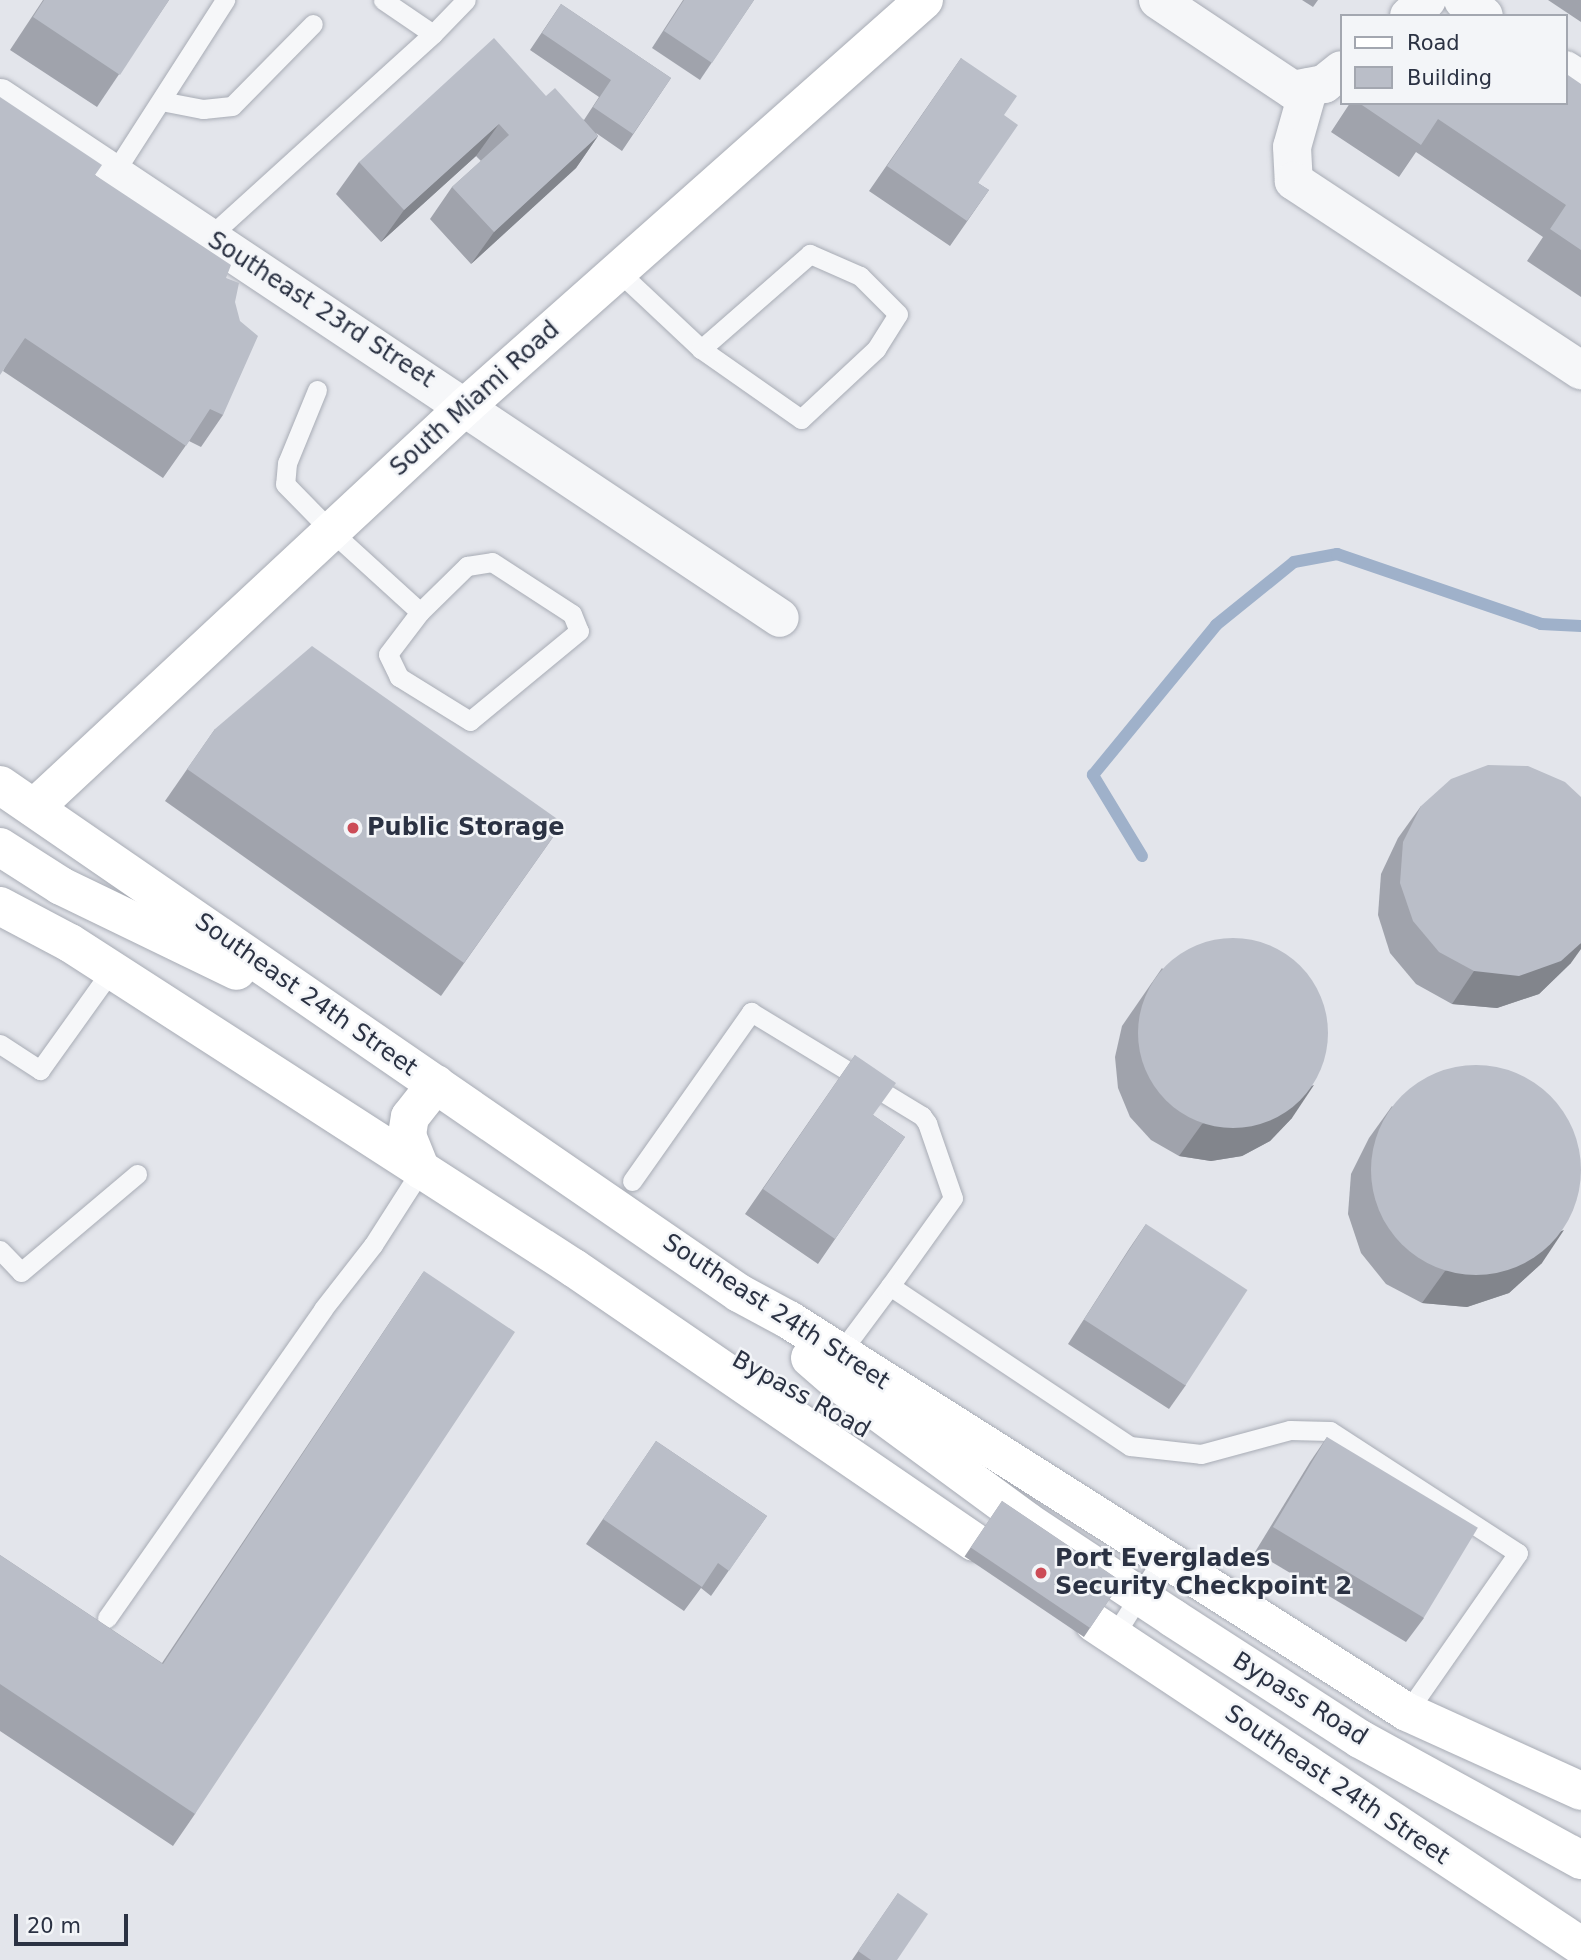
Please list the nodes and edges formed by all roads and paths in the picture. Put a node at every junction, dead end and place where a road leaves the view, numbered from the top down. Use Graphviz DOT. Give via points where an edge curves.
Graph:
graph roads {
  1 [pos="225,0"];
  2 [pos="383,0"];
  3 [pos="466,0"];
  4 [pos="1158,0"];
  5 [pos="1427,0"];
  6 [pos="1463,0"];
  7 [pos="916,2"];
  8 [pos="1411,14"];
  9 [pos="1481,14"];
  10 [pos="313,24"];
  11 [pos="433,34"];
  12 [pos="1325,78"];
  13 [pos="0,98"];
  14 [pos="161,101"];
  15 [pos="114,173"];
  16 [pos="209,237"];
  17 [pos="618,271"];
  18 [pos="701,349"];
  19 [pos="1581,370"];
  20 [pos="317,390"];
  21 [pos="466,406"];
  22 [pos="331,531"];
  23 [pos="420,612"];
  24 [pos="780,618"];
  25 [pos="0,785"];
  26 [pos="34,808"];
  27 [pos="0,847"];
  28 [pos="0,906"];
  29 [pos="111,971"];
  30 [pos="346,1023"];
  31 [pos="0,1044"];
  32 [pos="436,1084"];
  33 [pos="421,1170"];
  34 [pos="137,1174"];
  35 [pos="632,1181"];
  36 [pos="0,1250"];
  37 [pos="573,1268"];
  38 [pos="890,1286"];
  39 [pos="739,1293"];
  40 [pos="840,1353"];
  41 [pos="1028,1522"];
  42 [pos="974,1542"];
  43 [pos="1163,1559"];
  44 [pos="1141,1596"];
  45 [pos="107,1618"];
  46 [pos="1104,1629"];
  47 [pos="1407,1712"];
  48 [pos="1581,1791"];
  49 [pos="1581,1860"];
  50 [pos="1581,1946"];
  1 -- 14 [label="lane"];
  2 -- 11 [label="lane"];
  3 -- 11 [label="lane"];
  4 -- 12 [label="street" via="1293,90"];
  5 -- 8 [label="street"];
  6 -- 9 [label="street"];
  7 -- 17 [label="street, South Miami Road"];
  10 -- 14 [label="lane" via="232,106 204,110"];
  11 -- 16 [label="lane"];
  12 -- 19 [label="street" via="1292,147 1294,181"];
  13 -- 15 [label="street, Southeast 23rd Street"];
  14 -- 15 [label="lane"];
  15 -- 16 [label="street, Southeast 23rd Street"];
  16 -- 21 [label="street, Southeast 23rd Street"];
  17 -- 18 [label="lane"];
  17 -- 21 [label="street, South Miami Road"];
  18 -- 18 [label="lane" via="801,419 876,349 898,314 860,276 810,254"];
  20 -- 22 [label="lane" via="287,463 285,484"];
  21 -- 22 [label="street, South Miami Road"];
  21 -- 24 [label="street, Southeast 23rd Street"];
  22 -- 23 [label="lane"];
  22 -- 26 [label="street, South Miami Road"];
  23 -- 23 [label="lane" via="467,566 492,562 572,614 579,631 470,721 398,677 388,654"];
  25 -- 26 [label="street, Southeast 24th Street"];
  26 -- 30 [label="street, Southeast 24th Street"];
  27 -- 30 [label="street" via="61,886"];
  28 -- 29 [label="street"];
  29 -- 31 [label="lane" via="40,1070"];
  29 -- 33 [label="street"];
  30 -- 32 [label="street, Southeast 24th Street"];
  32 -- 33 [label="street" via="410,1117 407,1135"];
  32 -- 39 [label="street, Southeast 24th Street"];
  33 -- 37 [label="street"];
  33 -- 45 [label="lane" via="373,1245 323,1309"];
  34 -- 36 [label="lane" via="21,1272"];
  35 -- 38 [label="lane" via="751,1012 927,1123 953,1198"];
  37 -- 41 [label="street, Bypass Road"];
  37 -- 42 [label="street"];
  38 -- 40 [label="lane"];
  38 -- 47 [label="lane" via="1130,1446 1201,1454 1290,1430 1329,1431 1518,1553"];
  39 -- 40 [label="street, Southeast 24th Street"];
  39 -- 41 [label="street, Bypass Road" via="836,1381"];
  40 -- 43 [label="street, Southeast 24th Street"];
  41 -- 44 [label="street, Bypass Road"];
  43 -- 44 [label="lane"];
  43 -- 47 [label="street, Southeast 24th Street"];
  44 -- 46 [label="lane"];
  44 -- 49 [label="street, Bypass Road" via="1360,1739"];
  46 -- 50 [label="street, Southeast 24th Street"];
  47 -- 48 [label="street, Southeast 24th Street"];
}
